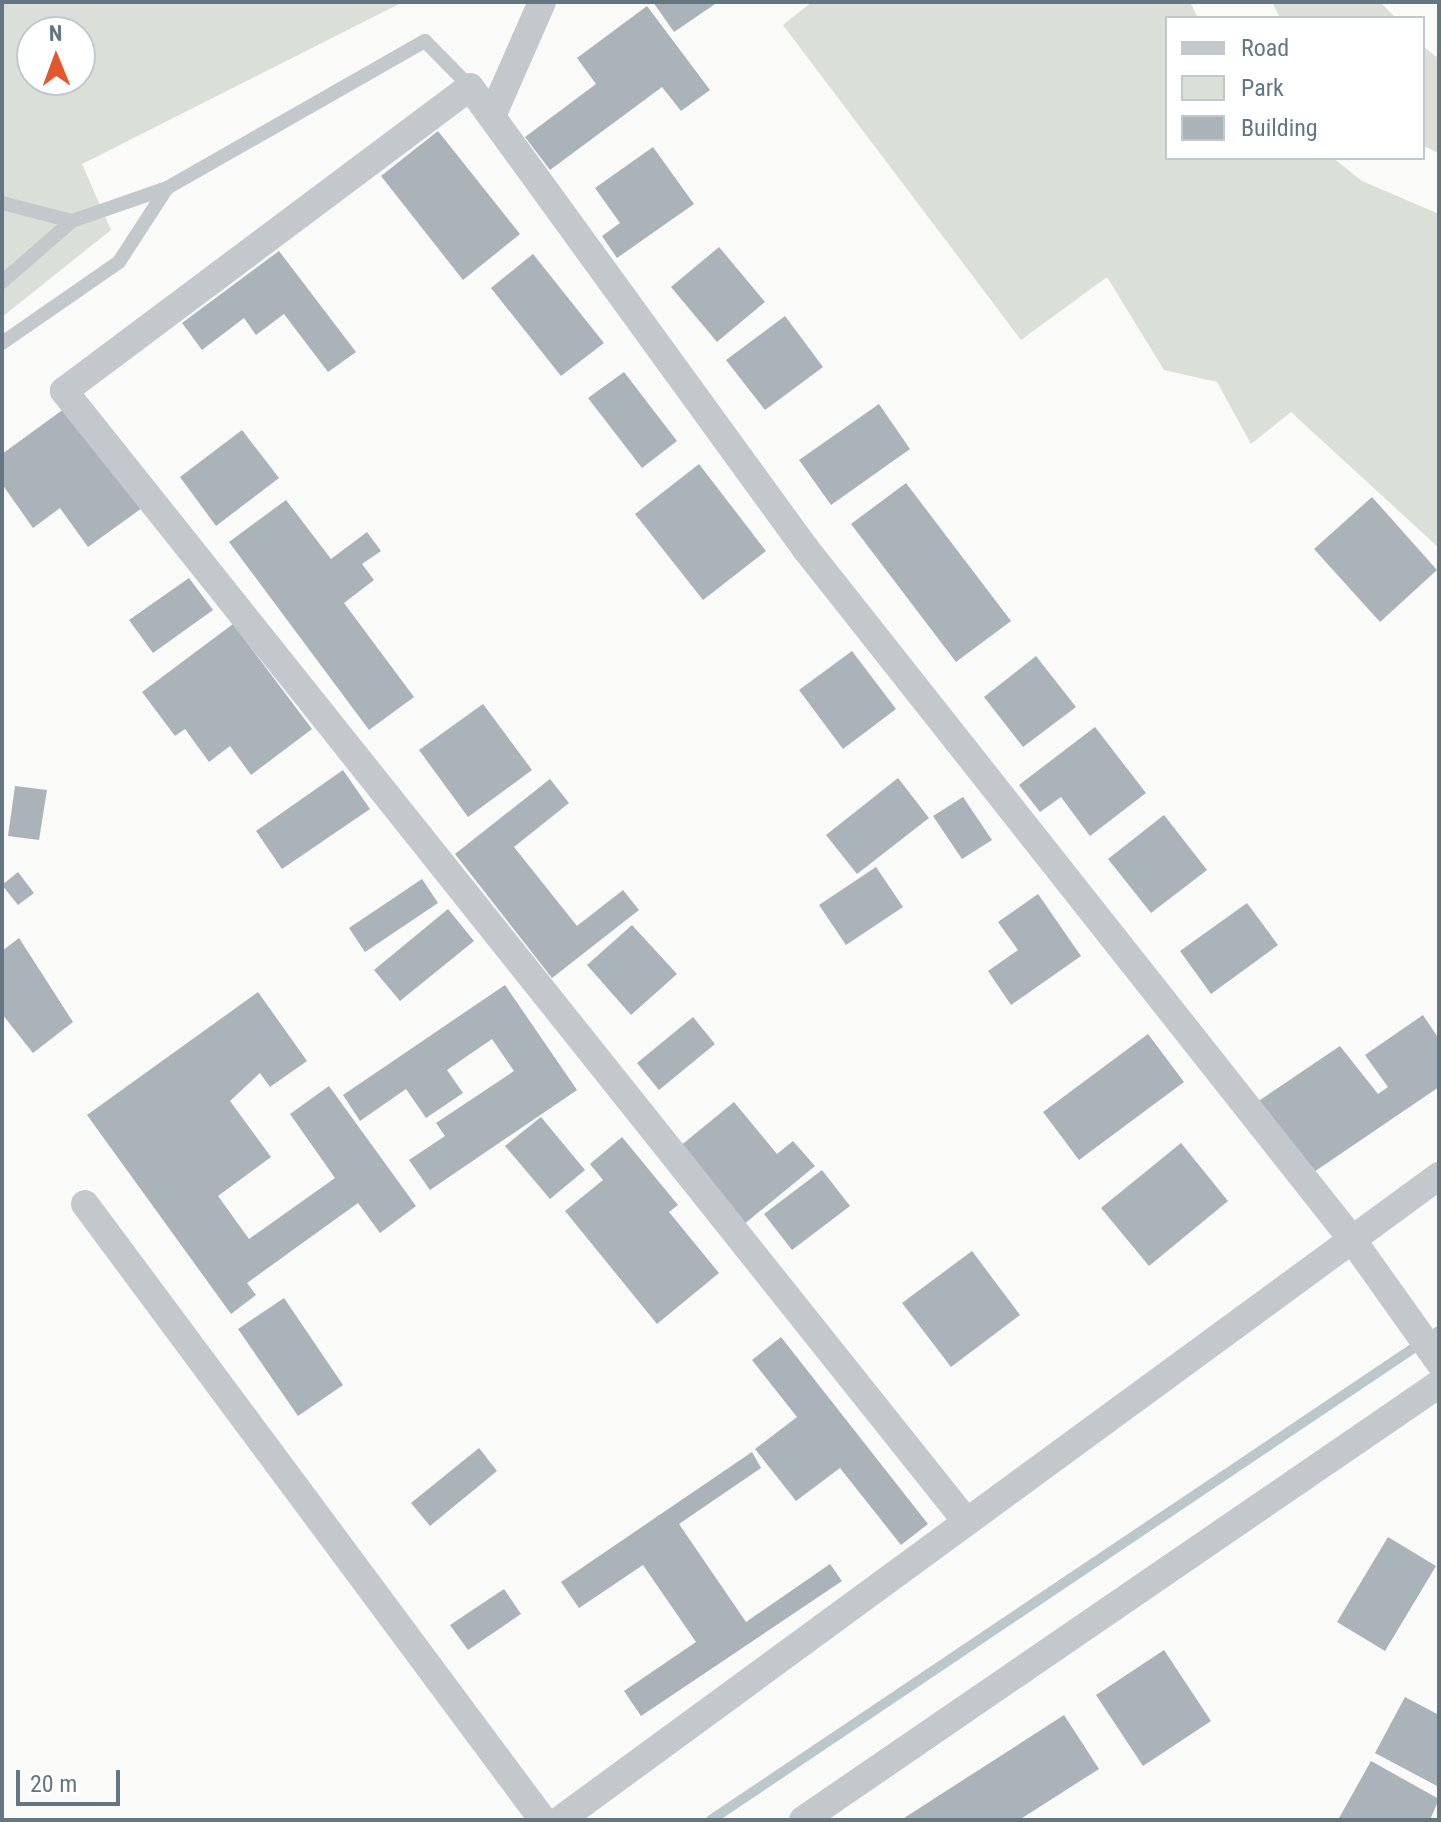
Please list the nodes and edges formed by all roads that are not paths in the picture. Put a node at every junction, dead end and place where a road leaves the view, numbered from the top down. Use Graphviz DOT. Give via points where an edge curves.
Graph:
graph roads {
  1 [pos="542,2"];
  2 [pos="470,87"];
  3 [pos="492,116"];
  4 [pos="167,188"];
  5 [pos="2,203"];
  6 [pos="72,221"];
  7 [pos="2,282"];
  8 [pos="2,343"];
  9 [pos="1439,1176"];
  10 [pos="85,1204"];
  11 [pos="1351,1238"];
  12 [pos="1436,1358"];
  13 [pos="1439,1384"];
  14 [pos="966,1521"];
  15 [pos="543,1820"];
  16 [pos="560,1820"];
  17 [pos="803,1820"];
  1 -- 3 [label="street"];
  2 -- 3 [label="street"];
  2 -- 4 [label="lane" via="425,41"];
  2 -- 14 [label="street" via="64,391"];
  3 -- 11 [label="street" via="805,548"];
  4 -- 6 [label="lane"];
  4 -- 8 [label="lane" via="119,262"];
  5 -- 6 [label="lane"];
  6 -- 7 [label="lane"];
  9 -- 11 [label="street"];
  10 -- 15 [label="street"];
  11 -- 12 [label="street"];
  11 -- 14 [label="street"];
  13 -- 17 [label="street"];
  14 -- 16 [label="street"];
}
